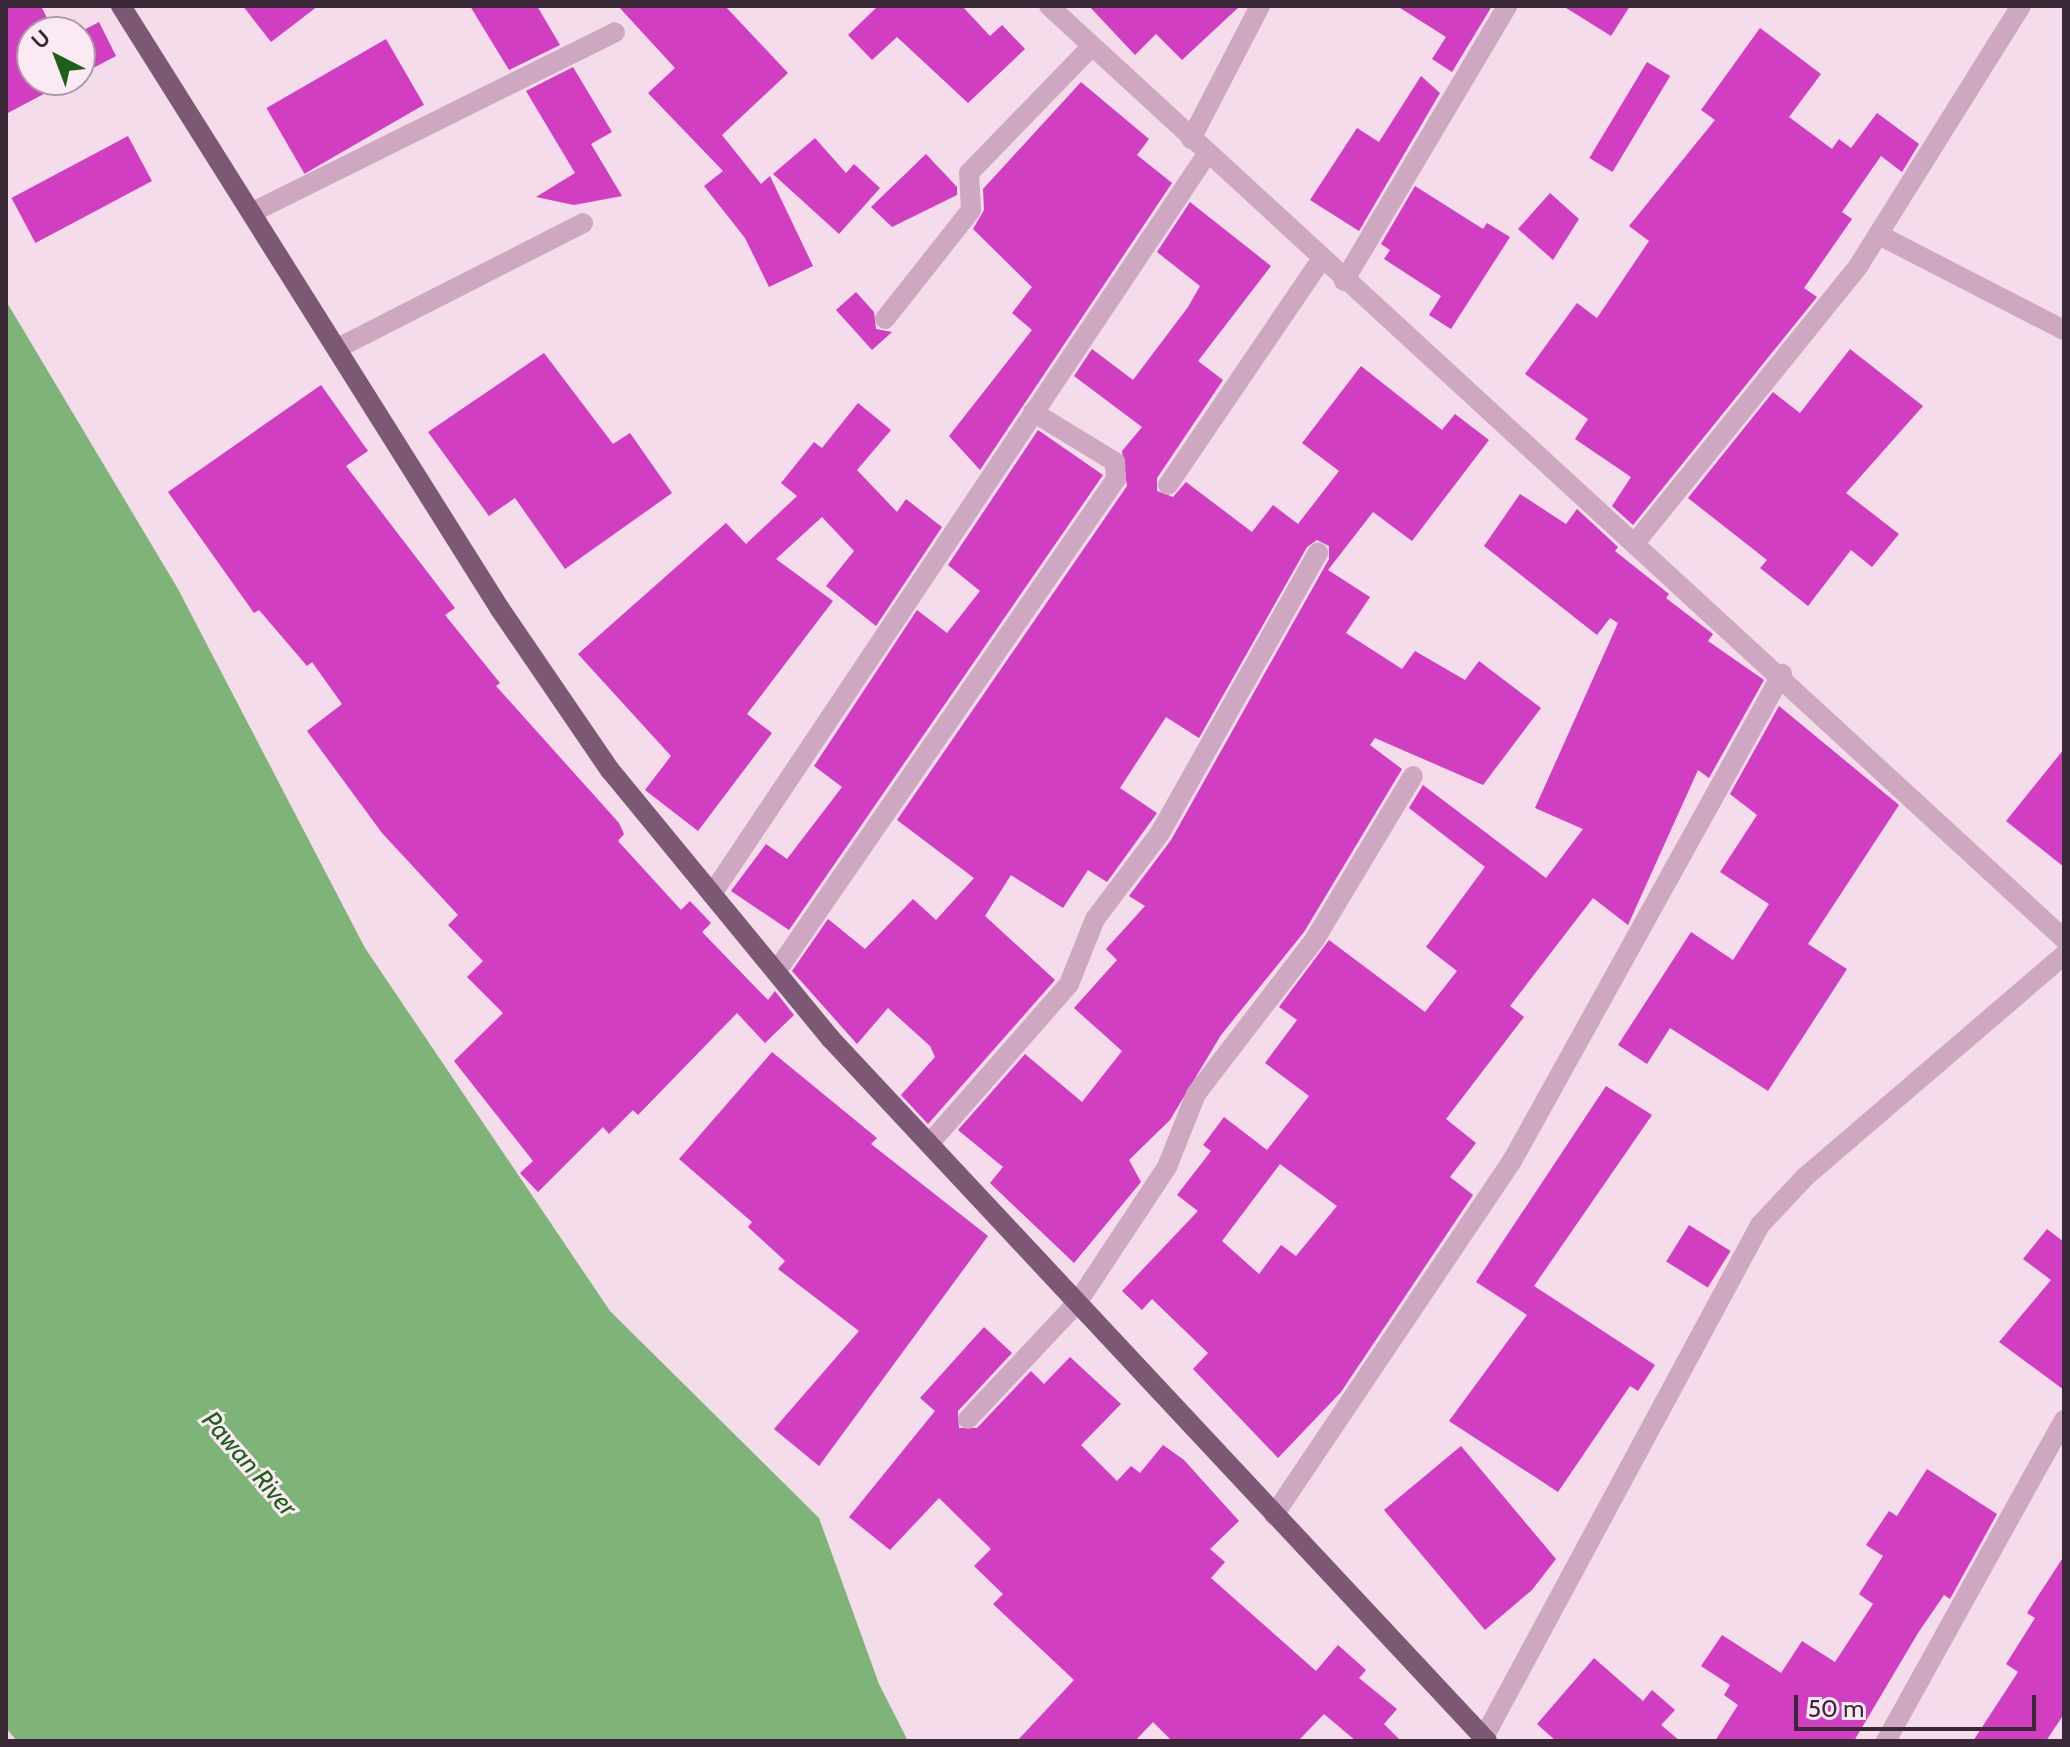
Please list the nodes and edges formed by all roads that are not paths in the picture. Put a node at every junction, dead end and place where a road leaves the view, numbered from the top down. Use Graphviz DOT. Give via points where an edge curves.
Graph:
graph roads {
  1 [pos="121,6"];
  2 [pos="1049,6"];
  3 [pos="1260,6"];
  4 [pos="1507,6"];
  5 [pos="2021,6"];
  6 [pos="615,32"];
  7 [pos="1091,47"];
  8 [pos="1191,139"];
  9 [pos="1207,154"];
  10 [pos="253,212"];
  11 [pos="583,223"];
  12 [pos="1879,235"];
  13 [pos="1321,260"];
  14 [pos="1344,281"];
  15 [pos="885,319"];
  16 [pos="2064,330"];
  17 [pos="338,348"];
  18 [pos="1033,412"];
  19 [pos="1168,485"];
  20 [pos="1635,543"];
  21 [pos="1318,553"];
  22 [pos="1782,674"];
  23 [pos="1413,776"];
  24 [pos="712,894"];
  25 [pos="2064,939"];
  26 [pos="2064,955"];
  27 [pos="776,972"];
  28 [pos="929,1144"];
  29 [pos="1077,1303"];
  30 [pos="968,1419"];
  31 [pos="2064,1420"];
  32 [pos="1274,1515"];
  33 [pos="1486,1739"];
  34 [pos="1886,1741"];
  1 -- 10 [label="main road"];
  2 -- 7 [label="street"];
  3 -- 8 [label="street"];
  4 -- 14 [label="street"];
  5 -- 12 [label="street"];
  6 -- 10 [label="street"];
  7 -- 8 [label="street"];
  7 -- 15 [label="street" via="969,173 971,210"];
  8 -- 9 [label="street"];
  9 -- 13 [label="street"];
  9 -- 18 [label="street"];
  10 -- 17 [label="main road"];
  11 -- 17 [label="street"];
  12 -- 16 [label="street"];
  12 -- 20 [label="street" via="1767,387"];
  13 -- 14 [label="street"];
  13 -- 19 [label="street"];
  14 -- 20 [label="street"];
  17 -- 24 [label="main road" via="500,609 610,770"];
  18 -- 24 [label="street"];
  18 -- 27 [label="street" via="1115,462 1116,479"];
  20 -- 22 [label="street"];
  21 -- 28 [label="street" via="1160,833 1095,919 1069,984"];
  22 -- 25 [label="street"];
  22 -- 32 [label="street" via="1512,1161"];
  23 -- 29 [label="street" via="1315,939 1196,1094 1167,1167"];
  24 -- 27 [label="main road"];
  26 -- 33 [label="street" via="1805,1177 1760,1225"];
  27 -- 28 [label="main road"];
  28 -- 29 [label="main road"];
  29 -- 30 [label="street"];
  29 -- 32 [label="main road"];
  31 -- 34 [label="street"];
  32 -- 33 [label="main road"];
}
